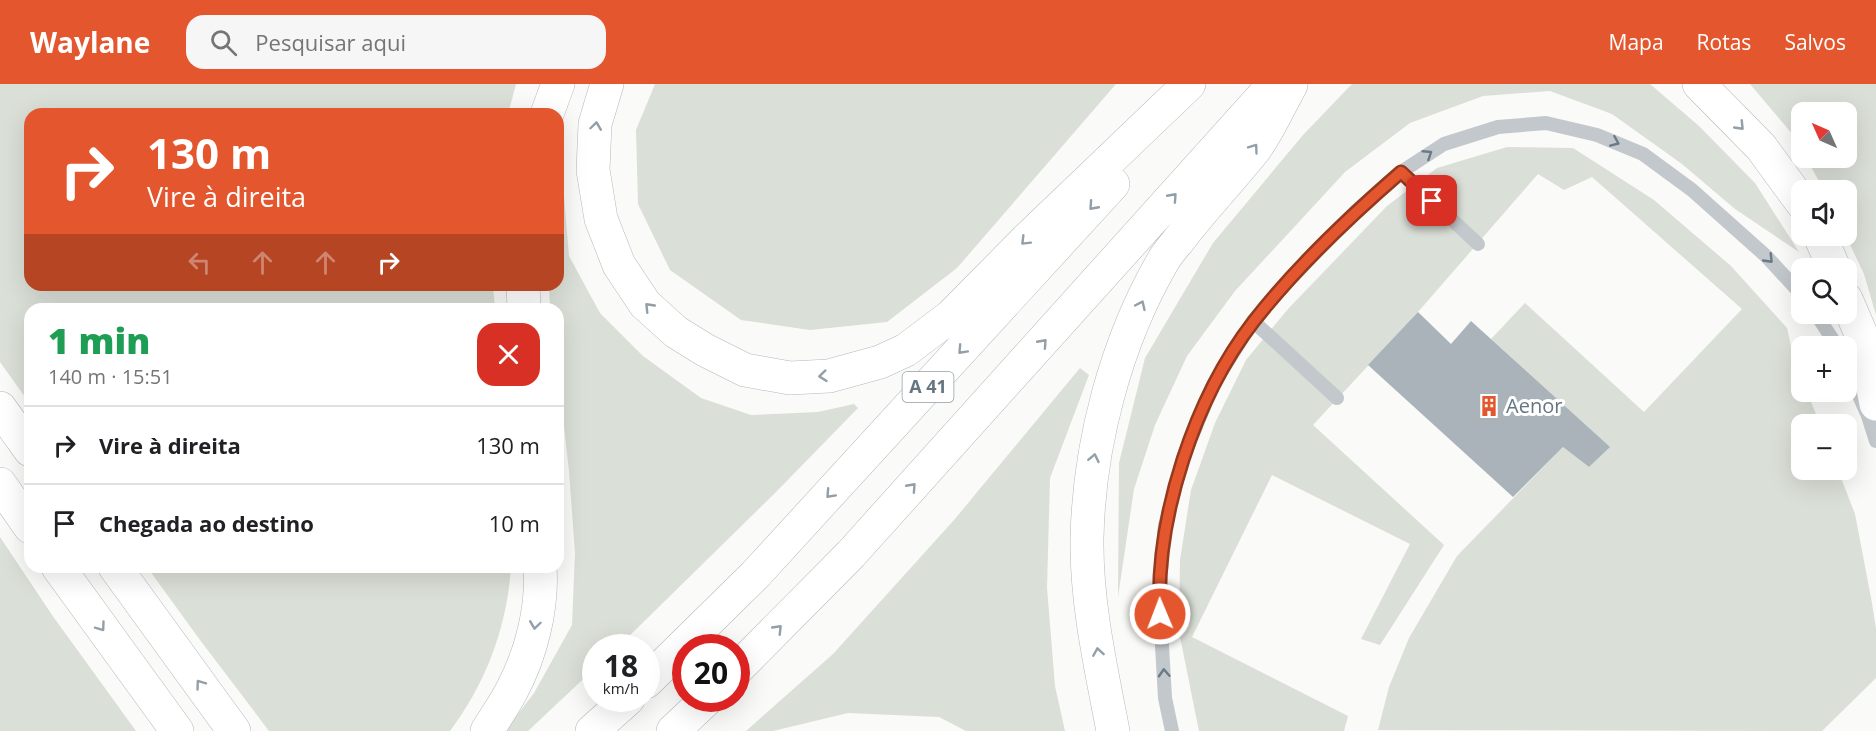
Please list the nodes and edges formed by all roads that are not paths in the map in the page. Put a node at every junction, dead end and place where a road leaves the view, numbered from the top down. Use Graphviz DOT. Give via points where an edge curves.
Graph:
graph roads {
  1 [pos="558,84"];
  2 [pos="607,84"];
  3 [pos="1189,84"];
  4 [pos="1202,84"];
  5 [pos="1274,84"];
  6 [pos="1291,84"];
  7 [pos="1699,84"];
  8 [pos="549,108"];
  9 [pos="1401,172"];
  10 [pos="1791,188"];
  11 [pos="1478,244"];
  12 [pos="1791,283"];
  13 [pos="1253,321"];
  14 [pos="1857,324"];
  15 [pos="1857,391"];
  16 [pos="1337,398"];
  17 [pos="1876,404"];
  18 [pos="0,408"];
  19 [pos="1876,441"];
  20 [pos="24,442"];
  21 [pos="0,484"];
  22 [pos="24,518"];
  23 [pos="62,573"];
  24 [pos="119,573"];
  25 [pos="540,573"];
  26 [pos="750,656"];
  27 [pos="660,668"];
  28 [pos="613,712"];
  29 [pos="694,712"];
  30 [pos="1113,724"];
  31 [pos="177,731"];
  32 [pos="234,731"];
  33 [pos="487,731"];
  34 [pos="592,731"];
  35 [pos="674,731"];
  36 [pos="1172,731"];
  1 -- 8 [label="highway"];
  3 -- 2 [label="highway, one-way" via="951,316 924,337 880,362 829,376 790,378 745,370 676,332 645,304 619,265 601,219 593,170 595,124"];
  4 -- 27 [label="highway, A 41, one-way" via="755,575"];
  26 -- 5 [label="highway, A 41, one-way" via="867,537"];
  30 -- 6 [label="highway, one-way" via="1090,598 1087,540 1091,470 1102,414 1138,309 1164,259 1255,148"];
  7 -- 10 [label="highway, one-way" via="1761,147"];
  9 -- 11 [label="lane"];
  9 -- 12 [label="lane, one-way" via="1444,144 1498,127 1546,123 1597,135 1643,154 1692,190"];
  9 -- 13 [label="lane" via="1357,210"];
  13 -- 16 [label="lane"];
  36 -- 13 [label="lane, one-way" via="1165,698 1159,593 1165,525 1183,458 1213,385"];
  14 -- 17 [label="highway" via="1864,341"];
  15 -- 19 [label="lane"];
  18 -- 20 [label="highway"];
  21 -- 22 [label="highway"];
  23 -- 31 [label="highway, one-way"];
  32 -- 24 [label="highway, one-way"];
  25 -- 33 [label="highway, one-way" via="533,638 512,691"];
  28 -- 34 [label="highway"];
  29 -- 35 [label="highway"];
}
